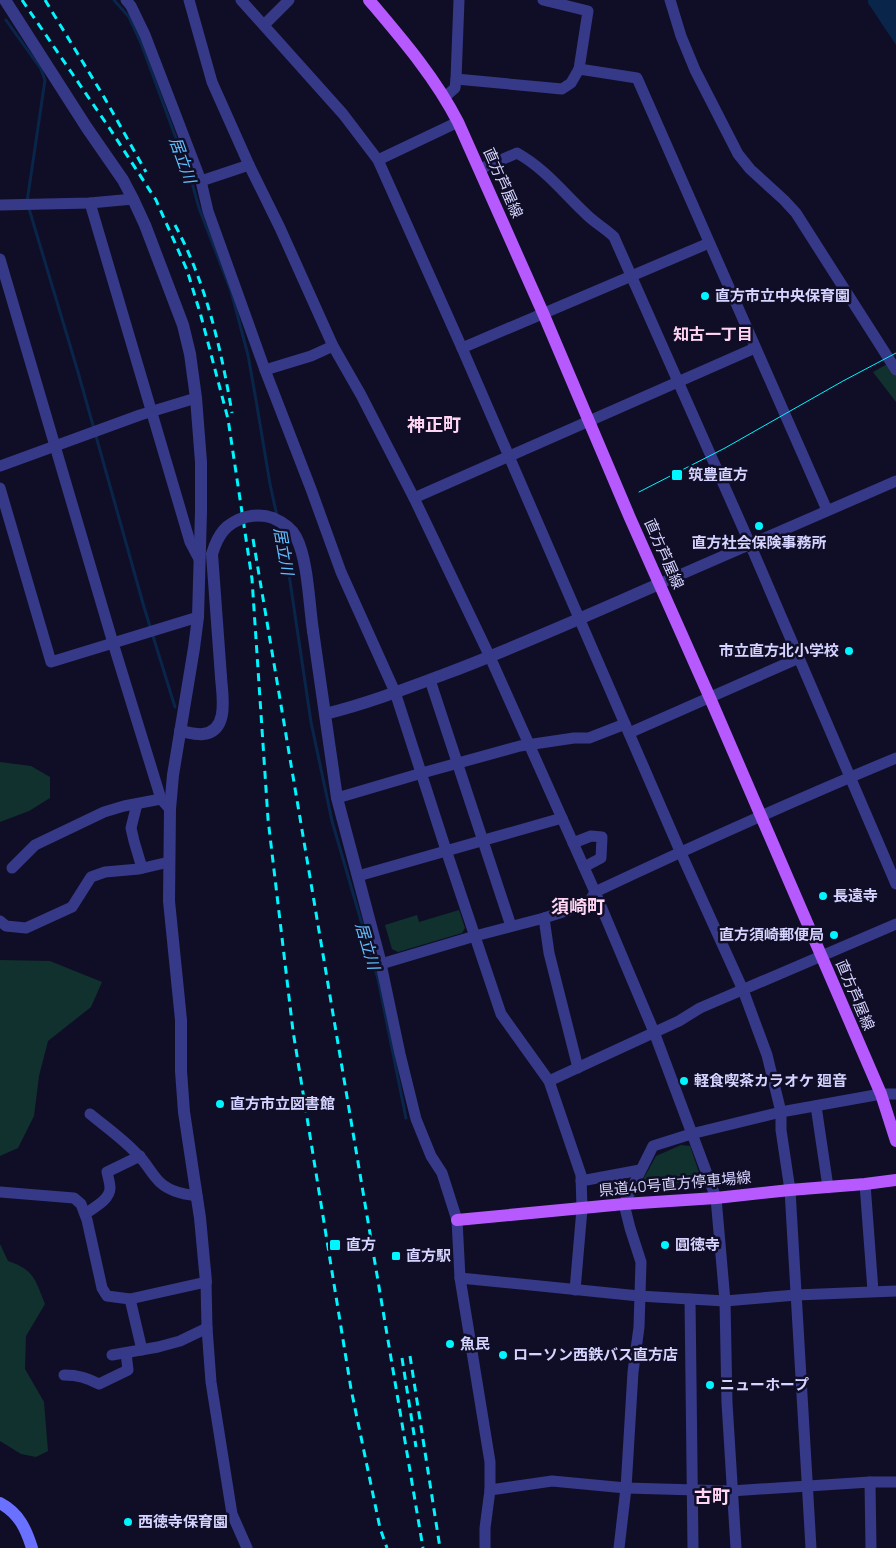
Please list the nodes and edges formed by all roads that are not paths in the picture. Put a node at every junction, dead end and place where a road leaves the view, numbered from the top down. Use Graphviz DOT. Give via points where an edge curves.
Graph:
graph roads {
  1 [pos="126,0"];
  2 [pos="189,0"];
  3 [pos="241,0"];
  4 [pos="289,0"];
  5 [pos="369,0"];
  6 [pos="459,0"];
  7 [pos="545,0"];
  8 [pos="670,0"];
  9 [pos="4,3"];
  10 [pos="264,25"];
  11 [pos="578,69"];
  12 [pos="456,79"];
  13 [pos="445,97"];
  14 [pos="458,122"];
  15 [pos="378,160"];
  16 [pos="249,165"];
  17 [pos="480,169"];
  18 [pos="201,181"];
  19 [pos="133,199"];
  20 [pos="90,203"];
  21 [pos="0,205"];
  22 [pos="709,243"];
  23 [pos="0,259"];
  24 [pos="631,277"];
  25 [pos="543,313"];
  26 [pos="334,346"];
  27 [pos="462,348"];
  28 [pos="755,348"];
  29 [pos="265,370"];
  30 [pos="896,370"];
  31 [pos="679,382"];
  32 [pos="196,398"];
  33 [pos="152,413"];
  34 [pos="589,422"];
  35 [pos="55,445"];
  36 [pos="509,456"];
  37 [pos="0,466"];
  38 [pos="896,482"];
  39 [pos="0,488"];
  40 [pos="414,498"];
  41 [pos="827,510"];
  42 [pos="750,544"];
  43 [pos="199,559"];
  44 [pos="659,584"];
  45 [pos="198,617"];
  46 [pos="580,619"];
  47 [pos="113,643"];
  48 [pos="490,657"];
  49 [pos="799,658"];
  50 [pos="430,680"];
  51 [pos="395,692"];
  52 [pos="710,698"];
  53 [pos="325,714"];
  54 [pos="627,729"];
  55 [pos="180,731"];
  56 [pos="529,744"];
  57 [pos="896,758"];
  58 [pos="457,763"];
  59 [pos="422,773"];
  60 [pos="851,777"];
  61 [pos="337,798"];
  62 [pos="161,799"];
  63 [pos="138,804"];
  64 [pos="170,809"];
  65 [pos="761,815"];
  66 [pos="562,818"];
  67 [pos="484,840"];
  68 [pos="573,843"];
  69 [pos="446,850"];
  70 [pos="680,852"];
  71 [pos="891,858"];
  72 [pos="169,862"];
  73 [pos="584,867"];
  74 [pos="12,868"];
  75 [pos="142,868"];
  76 [pos="358,876"];
  77 [pos="896,884"];
  78 [pos="595,892"];
  79 [pos="544,918"];
  80 [pos="0,920"];
  81 [pos="896,924"];
  82 [pos="511,926"];
  83 [pos="475,936"];
  84 [pos="821,955"];
  85 [pos="381,964"];
  86 [pos="743,990"];
  87 [pos="654,1032"];
  88 [pos="578,1068"];
  89 [pos="549,1081"];
  90 [pos="881,1094"];
  91 [pos="896,1094"];
  92 [pos="816,1106"];
  93 [pos="780,1112"];
  94 [pos="90,1114"];
  95 [pos="691,1134"];
  96 [pos="896,1140"];
  97 [pos="140,1156"];
  98 [pos="640,1170"];
  99 [pos="896,1180"];
  100 [pos="581,1181"];
  101 [pos="865,1184"];
  102 [pos="828,1187"];
  103 [pos="790,1190"];
  104 [pos="0,1192"];
  105 [pos="197,1196"];
  106 [pos="716,1198"];
  107 [pos="624,1204"];
  108 [pos="582,1209"];
  109 [pos="85,1214"];
  110 [pos="457,1220"];
  111 [pos="460,1278"];
  112 [pos="206,1282"];
  113 [pos="575,1290"];
  114 [pos="873,1291"];
  115 [pos="896,1291"];
  116 [pos="796,1295"];
  117 [pos="639,1296"];
  118 [pos="130,1299"];
  119 [pos="690,1299"];
  120 [pos="725,1300"];
  121 [pos="207,1328"];
  122 [pos="142,1350"];
  123 [pos="126,1352"];
  124 [pos="112,1355"];
  125 [pos="64,1374"];
  126 [pos="870,1482"];
  127 [pos="896,1482"];
  128 [pos="808,1486"];
  129 [pos="626,1488"];
  130 [pos="693,1489"];
  131 [pos="490,1490"];
  132 [pos="731,1491"];
  133 [pos="0,1503"];
  134 [pos="32,1548"];
  135 [pos="247,1548"];
  136 [pos="485,1548"];
  137 [pos="619,1548"];
  138 [pos="693,1548"];
  139 [pos="736,1548"];
  140 [pos="811,1548"];
  141 [pos="871,1548"];
  1 -- 18 [label="street" via="145,35"];
  2 -- 16 [label="street" via="212,82"];
  3 -- 10 [label="street"];
  4 -- 10 [label="street"];
  5 -- 13 [label="main road, 直方芦屋線"];
  6 -- 12 [label="street"];
  7 -- 11 [label="street" via="588,12"];
  8 -- 30 [label="street" via="695,70 738,154 796,214"];
  9 -- 19 [label="street"];
  10 -- 15 [label="street" via="343,114"];
  11 -- 12 [label="street" via="571,83 562,89"];
  11 -- 22 [label="street" via="637,78"];
  12 -- 13 [label="street" via="455,88"];
  13 -- 14 [label="main road, 直方芦屋線"];
  14 -- 15 [label="street"];
  14 -- 17 [label="main road, 直方芦屋線"];
  15 -- 27 [label="street"];
  16 -- 18 [label="street"];
  16 -- 26 [label="street"];
  17 -- 24 [label="street" via="517,153 526,158 614,238"];
  17 -- 25 [label="main road, 直方芦屋線"];
  18 -- 29 [label="street" via="208,211"];
  19 -- 20 [label="street"];
  19 -- 32 [label="street" via="184,325"];
  20 -- 21 [label="street"];
  20 -- 33 [label="street"];
  22 -- 24 [label="street"];
  22 -- 28 [label="street"];
  23 -- 35 [label="street"];
  24 -- 25 [label="street"];
  24 -- 31 [label="street"];
  25 -- 27 [label="street"];
  25 -- 34 [label="main road, 直方芦屋線"];
  26 -- 29 [label="street"];
  26 -- 40 [label="street"];
  27 -- 36 [label="street"];
  28 -- 31 [label="street"];
  28 -- 41 [label="street"];
  29 -- 51 [label="street" via="341,572"];
  31 -- 34 [label="street"];
  31 -- 42 [label="street"];
  32 -- 33 [label="street"];
  32 -- 43 [label="street" via="201,462"];
  33 -- 35 [label="street"];
  33 -- 43 [label="street" via="190,542"];
  34 -- 36 [label="street"];
  34 -- 44 [label="main road, 直方芦屋線"];
  35 -- 37 [label="street"];
  35 -- 47 [label="street"];
  36 -- 40 [label="street"];
  36 -- 46 [label="street"];
  38 -- 41 [label="street"];
  39 -- 47 [label="street" via="51,662"];
  40 -- 48 [label="street"];
  41 -- 42 [label="street"];
  42 -- 44 [label="street"];
  42 -- 49 [label="street"];
  43 -- 45 [label="street"];
  44 -- 46 [label="street"];
  44 -- 52 [label="main road, 直方芦屋線"];
  45 -- 47 [label="street"];
  45 -- 55 [label="street"];
  46 -- 48 [label="street"];
  46 -- 54 [label="street"];
  47 -- 62 [label="street"];
  48 -- 50 [label="street"];
  48 -- 56 [label="street"];
  49 -- 52 [label="street"];
  49 -- 60 [label="street"];
  50 -- 51 [label="street"];
  50 -- 58 [label="street"];
  51 -- 53 [label="street"];
  51 -- 59 [label="street"];
  52 -- 54 [label="street"];
  52 -- 65 [label="main road, 直方芦屋線"];
  53 -- 55 [label="street, bridge" via="303,557 296,536 284,522 267,516 249,516 225,528 216,540 212,554 223,710 219,724 213,731 203,734"];
  53 -- 61 [label="street"];
  54 -- 56 [label="street" via="589,738"];
  54 -- 70 [label="street"];
  55 -- 64 [label="street"];
  56 -- 58 [label="street"];
  56 -- 66 [label="street"];
  57 -- 60 [label="street"];
  58 -- 59 [label="street"];
  58 -- 67 [label="street"];
  59 -- 61 [label="street"];
  59 -- 69 [label="street"];
  60 -- 65 [label="street"];
  60 -- 71 [label="street"];
  61 -- 76 [label="street"];
  62 -- 63 [label="street"];
  62 -- 64 [label="street"];
  63 -- 74 [label="street" via="104,812 35,845"];
  63 -- 75 [label="street" via="132,828"];
  64 -- 72 [label="street"];
  65 -- 70 [label="street"];
  65 -- 84 [label="main road, 直方芦屋線"];
  66 -- 67 [label="street"];
  66 -- 68 [label="street"];
  67 -- 69 [label="street"];
  67 -- 82 [label="street"];
  68 -- 73 [label="street"];
  68 -- 73 [label="street" via="590,836 602,837 601,858"];
  69 -- 76 [label="street"];
  69 -- 83 [label="street"];
  70 -- 78 [label="street"];
  70 -- 86 [label="street"];
  71 -- 77 [label="street"];
  72 -- 75 [label="street"];
  72 -- 105 [label="street" via="184,1112"];
  73 -- 78 [label="street"];
  75 -- 80 [label="street" via="91,877 72,907 26,928 6,926"];
  76 -- 85 [label="street"];
  78 -- 79 [label="street" via="588,904"];
  78 -- 87 [label="street"];
  79 -- 82 [label="street"];
  79 -- 88 [label="street" via="549,953"];
  81 -- 84 [label="street"];
  82 -- 83 [label="street"];
  83 -- 85 [label="street"];
  83 -- 89 [label="street" via="501,1014"];
  84 -- 86 [label="street"];
  84 -- 90 [label="main road, 直方芦屋線"];
  85 -- 110 [label="street" via="416,1119 431,1156 442,1173"];
  86 -- 87 [label="street"];
  86 -- 93 [label="street" via="767,1055"];
  87 -- 88 [label="street"];
  87 -- 95 [label="street"];
  88 -- 89 [label="street"];
  89 -- 100 [label="street"];
  90 -- 91 [label="street"];
  90 -- 92 [label="street"];
  90 -- 96 [label="main road, 直方芦屋線"];
  92 -- 93 [label="street"];
  92 -- 102 [label="street"];
  93 -- 95 [label="street"];
  93 -- 103 [label="street"];
  94 -- 97 [label="street"];
  95 -- 98 [label="street" via="653,1146"];
  95 -- 106 [label="street"];
  97 -- 105 [label="street" via="165,1186 179,1194"];
  97 -- 109 [label="street" via="107,1172 111,1190 108,1196"];
  98 -- 100 [label="street"];
  98 -- 107 [label="street"];
  99 -- 101 [label="main road, 県道40号直方停車場線"];
  100 -- 108 [label="street"];
  101 -- 102 [label="main road, 県道40号直方停車場線"];
  101 -- 114 [label="street"];
  102 -- 103 [label="main road, 県道40号直方停車場線"];
  103 -- 106 [label="main road, 県道40号直方停車場線"];
  103 -- 116 [label="street"];
  104 -- 109 [label="street" via="74,1198"];
  105 -- 112 [label="street"];
  106 -- 107 [label="main road, 県道40号直方停車場線"];
  106 -- 120 [label="street"];
  107 -- 108 [label="main road, 県道40号直方停車場線"];
  107 -- 117 [label="street" via="640,1262"];
  108 -- 110 [label="main road, 県道40号直方停車場線"];
  108 -- 113 [label="street"];
  109 -- 118 [label="street" via="102,1288 107,1296"];
  110 -- 111 [label="street"];
  111 -- 113 [label="street"];
  111 -- 131 [label="street" via="490,1462"];
  112 -- 118 [label="street"];
  112 -- 121 [label="street"];
  113 -- 117 [label="street"];
  114 -- 115 [label="street"];
  114 -- 116 [label="street"];
  116 -- 120 [label="street"];
  116 -- 128 [label="street"];
  117 -- 119 [label="street"];
  117 -- 129 [label="street"];
  118 -- 122 [label="street"];
  119 -- 120 [label="street"];
  119 -- 130 [label="street"];
  120 -- 132 [label="street"];
  121 -- 122 [label="street" via="180,1341"];
  121 -- 135 [label="street" via="211,1382 232,1514"];
  122 -- 123 [label="street"];
  123 -- 124 [label="street"];
  123 -- 125 [label="street" via="128,1370 99,1384 85,1377"];
  126 -- 127 [label="street"];
  126 -- 128 [label="street"];
  126 -- 141 [label="street"];
  128 -- 132 [label="street"];
  128 -- 140 [label="street"];
  129 -- 130 [label="street"];
  129 -- 131 [label="street" via="552,1481"];
  129 -- 137 [label="street"];
  130 -- 132 [label="street"];
  130 -- 138 [label="street"];
  131 -- 136 [label="street"];
  132 -- 139 [label="street"];
  133 -- 134 [label="main road" via="9,1508 26,1528"];
}
